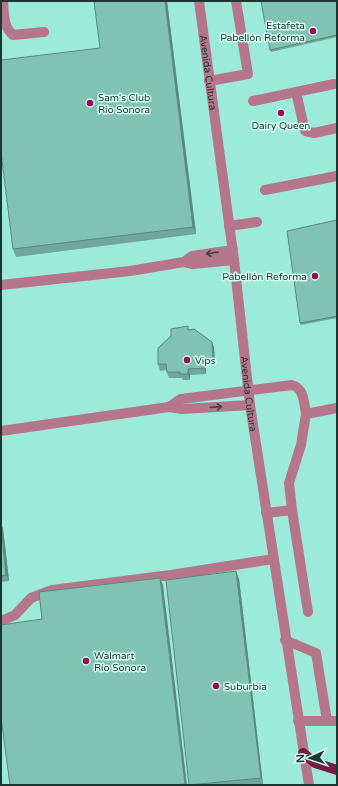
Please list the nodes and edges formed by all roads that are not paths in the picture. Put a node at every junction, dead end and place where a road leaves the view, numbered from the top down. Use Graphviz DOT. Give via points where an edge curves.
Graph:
graph roads {
  1 [pos="3,1"];
  2 [pos="199,1"];
  3 [pos="236,1"];
  4 [pos="44,32"];
  5 [pos="335,80"];
  6 [pos="209,81"];
  7 [pos="296,92"];
  8 [pos="253,101"];
  9 [pos="337,128"];
  10 [pos="337,176"];
  11 [pos="264,190"];
  12 [pos="257,222"];
  13 [pos="229,226"];
  14 [pos="234,255"];
  15 [pos="1,285"];
  16 [pos="248,392"];
  17 [pos="250,405"];
  18 [pos="169,407"];
  19 [pos="337,408"];
  20 [pos="306,414"];
  21 [pos="1,431"];
  22 [pos="292,510"];
  23 [pos="266,513"];
  24 [pos="273,559"];
  25 [pos="308,612"];
  26 [pos="1,621"];
  27 [pos="286,640"];
  28 [pos="298,721"];
  29 [pos="332,721"];
  30 [pos="304,753"];
  31 [pos="337,770"];
  32 [pos="309,785"];
  1 -- 4 [label="street" via="5,22 8,31 13,35"];
  2 -- 6 [label="street, Avenida Cultura"];
  3 -- 6 [label="street" via="248,74"];
  5 -- 7 [label="street"];
  6 -- 13 [label="street, Avenida Cultura"];
  7 -- 8 [label="street"];
  7 -- 9 [label="street" via="305,131 314,133"];
  10 -- 11 [label="street"];
  12 -- 13 [label="street"];
  13 -- 14 [label="street, Avenida Cultura"];
  14 -- 15 [label="street" via="192,256 184,262 130,271"];
  14 -- 16 [label="street, Avenida Cultura"];
  16 -- 17 [label="street, Avenida Cultura"];
  16 -- 18 [label="street" via="181,400"];
  16 -- 20 [label="street" via="296,386 302,392"];
  18 -- 17 [label="street, one-way" via="182,409"];
  17 -- 23 [label="street, Avenida Cultura"];
  18 -- 21 [label="street"];
  19 -- 20 [label="street"];
  20 -- 22 [label="street" via="301,445 289,483"];
  22 -- 23 [label="street"];
  22 -- 25 [label="street"];
  23 -- 24 [label="street, Avenida Cultura"];
  24 -- 26 [label="street" via="52,590 31,598 15,615"];
  24 -- 27 [label="street, Avenida Cultura"];
  27 -- 28 [label="street, Avenida Cultura"];
  27 -- 29 [label="street" via="316,653"];
  28 -- 29 [label="street"];
  28 -- 30 [label="street, Avenida Cultura"];
  30 -- 31 [label="main road" via="315,763"];
  30 -- 32 [label="street, Avenida Cultura"];
}
